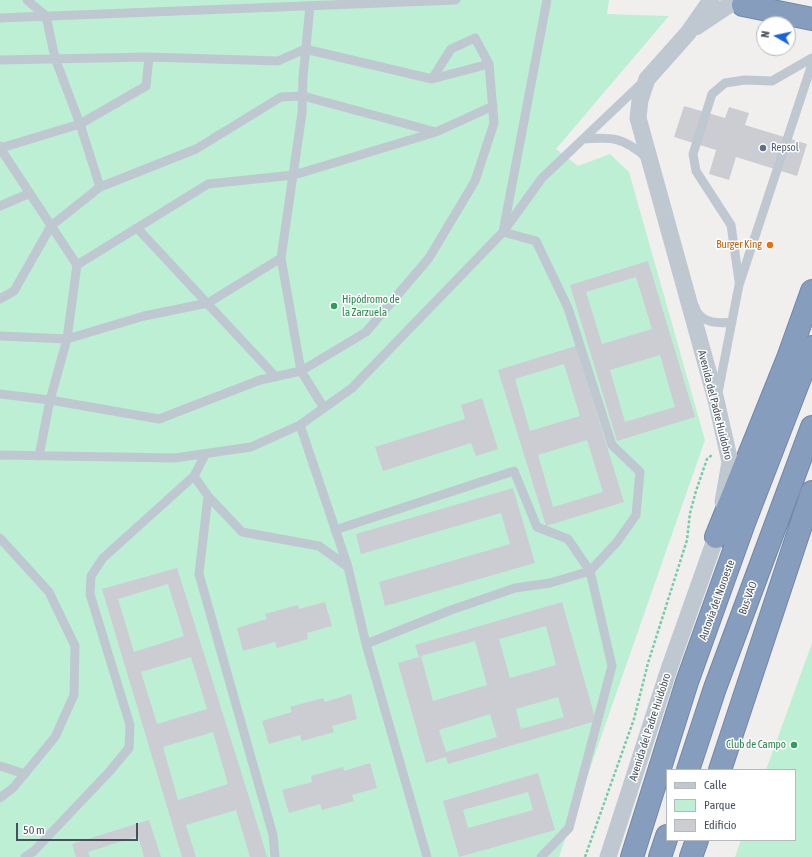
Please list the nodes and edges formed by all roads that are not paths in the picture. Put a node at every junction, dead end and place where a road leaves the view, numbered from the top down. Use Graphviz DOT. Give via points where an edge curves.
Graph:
graph roads {
  1 [pos="27,0"];
  2 [pos="456,0"];
  3 [pos="547,0"];
  4 [pos="711,0"];
  5 [pos="786,0"];
  6 [pos="739,2"];
  7 [pos="310,6"];
  8 [pos="46,16"];
  9 [pos="0,18"];
  10 [pos="809,18"];
  11 [pos="688,33"];
  12 [pos="305,49"];
  13 [pos="149,57"];
  14 [pos="55,58"];
  15 [pos="812,58"];
  16 [pos="0,60"];
  17 [pos="489,64"];
  18 [pos="812,64"];
  19 [pos="647,78"];
  20 [pos="432,79"];
  21 [pos="303,96"];
  22 [pos="493,106"];
  23 [pos="80,124"];
  24 [pos="436,132"];
  25 [pos="583,139"];
  26 [pos="0,147"];
  27 [pos="648,158"];
  28 [pos="294,174"];
  29 [pos="100,187"];
  30 [pos="30,193"];
  31 [pos="0,206"];
  32 [pos="51,226"];
  33 [pos="137,228"];
  34 [pos="503,232"];
  35 [pos="669,234"];
  36 [pos="281,258"];
  37 [pos="77,265"];
  38 [pos="739,285"];
  39 [pos="812,291"];
  40 [pos="0,299"];
  41 [pos="208,303"];
  42 [pos="732,322"];
  43 [pos="0,336"];
  44 [pos="67,339"];
  45 [pos="812,347"];
  46 [pos="301,371"];
  47 [pos="276,377"];
  48 [pos="0,394"];
  49 [pos="50,400"];
  50 [pos="716,400"];
  51 [pos="324,408"];
  52 [pos="300,426"];
  53 [pos="812,427"];
  54 [pos="0,455"];
  55 [pos="205,455"];
  56 [pos="39,456"];
  57 [pos="194,476"];
  58 [pos="812,492"];
  59 [pos="208,496"];
  60 [pos="812,520"];
  61 [pos="335,530"];
  62 [pos="716,537"];
  63 [pos="0,538"];
  64 [pos="348,567"];
  65 [pos="590,571"];
  66 [pos="775,606"];
  67 [pos="366,644"];
  68 [pos="0,766"];
  69 [pos="688,769"];
  70 [pos="720,769"];
  71 [pos="24,774"];
  72 [pos="0,798"];
  73 [pos="666,839"];
  74 [pos="697,841"];
  75 [pos="25,857"];
  76 [pos="275,857"];
  77 [pos="427,857"];
  78 [pos="540,857"];
  79 [pos="608,857"];
  80 [pos="632,857"];
  81 [pos="660,857"];
  82 [pos="691,857"];
  1 -- 8 [label="lane"];
  2 -- 7 [label="lane"];
  3 -- 34 [label="lane"];
  4 -- 11 [label="street, Avenida del Padre Huidobro"];
  5 -- 10 [label="highway"];
  6 -- 10 [label="highway"];
  6 -- 11 [label="street, Avenida del Padre Huidobro"];
  7 -- 8 [label="lane"];
  7 -- 12 [label="lane"];
  8 -- 9 [label="lane"];
  8 -- 14 [label="lane"];
  11 -- 19 [label="street, Avenida del Padre Huidobro"];
  12 -- 13 [label="lane" via="278,61"];
  12 -- 20 [label="lane"];
  12 -- 21 [label="lane"];
  13 -- 14 [label="lane"];
  13 -- 23 [label="lane" via="146,86"];
  14 -- 16 [label="lane"];
  14 -- 23 [label="lane"];
  15 -- 38 [label="lane" via="772,81 745,80 725,83 712,94 693,154 696,171 731,225"];
  17 -- 20 [label="lane"];
  17 -- 20 [label="lane" via="475,38 451,49"];
  17 -- 22 [label="lane"];
  18 -- 38 [label="lane"];
  19 -- 25 [label="lane"];
  19 -- 27 [label="street, Avenida del Padre Huidobro" via="638,118"];
  21 -- 24 [label="lane"];
  21 -- 28 [label="lane"];
  21 -- 29 [label="lane" via="281,97 196,149"];
  22 -- 24 [label="lane"];
  22 -- 46 [label="lane" via="494,123 475,181 429,258 366,332"];
  23 -- 26 [label="lane"];
  23 -- 29 [label="lane"];
  24 -- 28 [label="lane"];
  25 -- 27 [label="lane" via="609,138 631,144"];
  25 -- 34 [label="lane" via="542,178"];
  26 -- 30 [label="lane"];
  27 -- 35 [label="street, Avenida del Padre Huidobro"];
  28 -- 33 [label="lane" via="208,184"];
  28 -- 36 [label="lane"];
  29 -- 32 [label="lane"];
  30 -- 31 [label="lane"];
  30 -- 32 [label="lane"];
  32 -- 37 [label="lane"];
  32 -- 40 [label="lane" via="14,291"];
  33 -- 37 [label="lane"];
  33 -- 41 [label="lane"];
  34 -- 51 [label="lane" via="352,388"];
  34 -- 65 [label="lane" via="536,241 568,308 612,445 640,472 636,515 617,542"];
  35 -- 42 [label="lane" via="696,312 706,320 719,324"];
  35 -- 50 [label="street, Avenida del Padre Huidobro"];
  36 -- 41 [label="lane"];
  36 -- 46 [label="lane"];
  37 -- 44 [label="lane"];
  38 -- 42 [label="lane"];
  39 -- 62 [label="highway"];
  41 -- 44 [label="lane" via="144,316"];
  41 -- 47 [label="lane"];
  42 -- 50 [label="lane"];
  43 -- 44 [label="lane"];
  44 -- 49 [label="lane"];
  45 -- 80 [label="highway, Autovía del Noroeste" via="744,523 687,682"];
  46 -- 47 [label="lane"];
  46 -- 51 [label="lane"];
  47 -- 49 [label="lane" via="260,380 159,419"];
  48 -- 49 [label="lane"];
  49 -- 56 [label="lane"];
  50 -- 62 [label="street, Avenida del Padre Huidobro" via="730,462"];
  51 -- 52 [label="lane"];
  52 -- 55 [label="lane" via="251,447"];
  52 -- 61 [label="lane"];
  53 -- 69 [label="highway, Bus-VAO" via="715,688"];
  54 -- 56 [label="lane"];
  55 -- 56 [label="lane" via="175,458"];
  55 -- 57 [label="lane"];
  57 -- 59 [label="lane"];
  57 -- 75 [label="lane" via="103,558 91,576 90,594 130,725 129,748 34,851"];
  58 -- 66 [label="highway"];
  59 -- 64 [label="lane" via="242,532 319,546"];
  59 -- 76 [label="lane" via="199,574 273,835"];
  60 -- 66 [label="highway"];
  61 -- 64 [label="lane"];
  61 -- 65 [label="lane" via="514,471 537,527 568,539"];
  62 -- 79 [label="street, Avenida del Padre Huidobro" via="669,669"];
  63 -- 71 [label="lane" via="49,592 75,646 74,695 55,737"];
  64 -- 67 [label="lane"];
  65 -- 67 [label="lane" via="550,583 516,588 451,610"];
  65 -- 78 [label="lane" via="612,666 569,828"];
  66 -- 70 [label="highway"];
  67 -- 77 [label="lane"];
  68 -- 71 [label="lane"];
  71 -- 72 [label="lane" via="13,788"];
  73 -- 81 [label="highway"];
  74 -- 82 [label="highway"];
}
